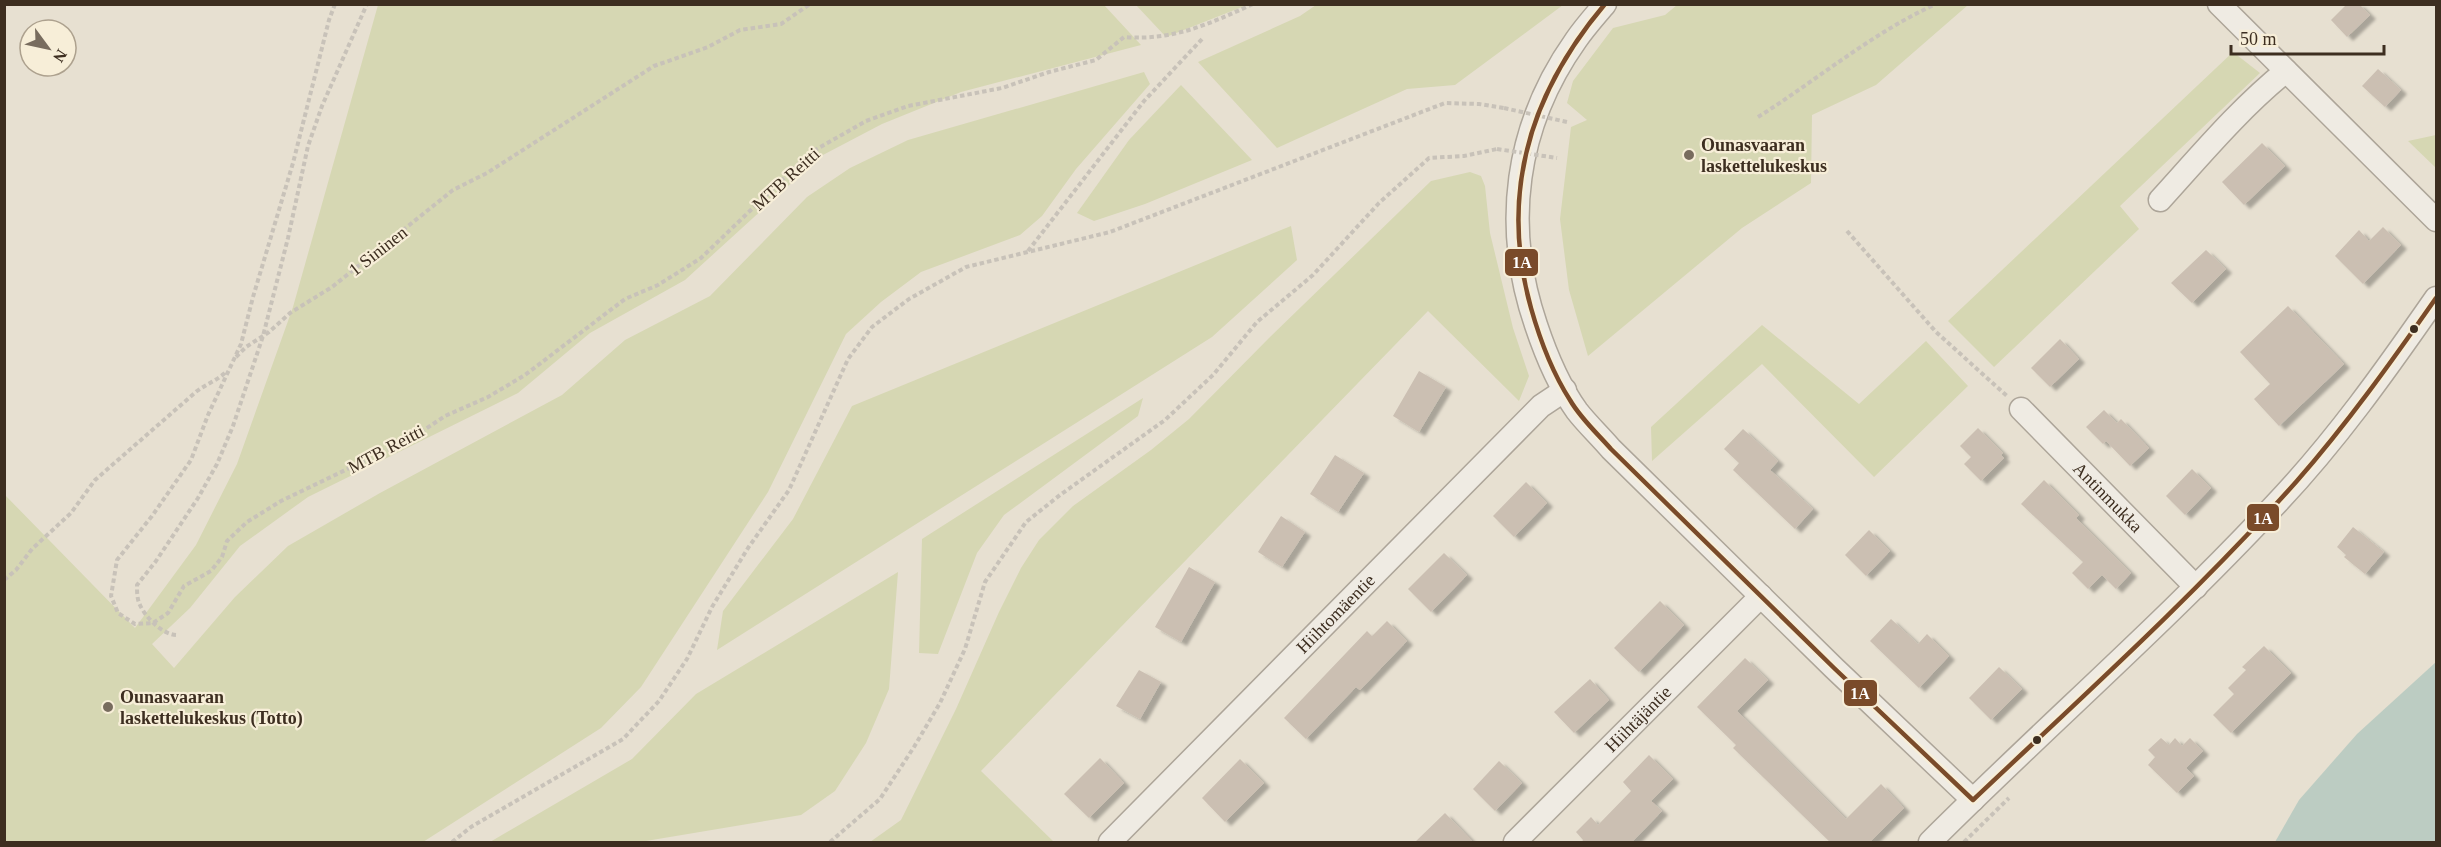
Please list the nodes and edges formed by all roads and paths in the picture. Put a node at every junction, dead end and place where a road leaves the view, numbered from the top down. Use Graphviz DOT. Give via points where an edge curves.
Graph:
graph roads {
  1 [pos="335,4"];
  2 [pos="367,4"];
  3 [pos="810,4"];
  4 [pos="1253,4"];
  5 [pos="1605,4"];
  6 [pos="1936,4"];
  7 [pos="2219,4"];
  8 [pos="1202,39"];
  9 [pos="2286,71"];
  10 [pos="1758,117"];
  11 [pos="1568,122"];
  12 [pos="1557,158"];
  13 [pos="2160,200"];
  14 [pos="2436,220"];
  15 [pos="1847,231"];
  16 [pos="1026,253"];
  17 [pos="2436,298"];
  18 [pos="263,336"];
  19 [pos="233,360"];
  20 [pos="1565,390"];
  21 [pos="2020,409"];
  22 [pos="4,580"];
  23 [pos="2196,587"];
  24 [pos="1761,596"];
  25 [pos="153,623"];
  26 [pos="176,635"];
  27 [pos="1973,800"];
  28 [pos="452,843"];
  29 [pos="830,843"];
  30 [pos="1110,843"];
  31 [pos="1515,843"];
  32 [pos="1930,843"];
  1 -- 19 [label="path" via="293,163"];
  2 -- 18 [label="path" via="308,146"];
  3 -- 18 [label="path, 1 Sininen" via="781,24 740,30 708,47 654,66 497,167 453,190 332,287 290,313"];
  4 -- 25 [label="path, MTB Reitti" via="1183,34 1124,37 1096,60 1002,88 908,106 866,121 810,153 700,258 658,285 626,299 525,375 247,522 227,541 222,557 211,571 184,586 168,613"];
  5 -- 20 [label="street" via="1576,40 1552,81 1532,127 1516,208 1528,303"];
  6 -- 10 [label="path" via="1868,43"];
  7 -- 9 [label="street"];
  8 -- 16 [label="path" via="1144,101"];
  9 -- 13 [label="street"];
  9 -- 14 [label="street"];
  11 -- 16 [label="path, bridge" via="1479,104 1445,103 1110,232"];
  12 -- 29 [label="path, bridge" via="1497,149 1429,158 1379,203 1313,275 1257,322 1213,375 1165,420 1026,522 985,582 965,649 915,747 880,799"];
  15 -- 21 [label="path" via="1936,332"];
  16 -- 28 [label="path" via="966,267 909,298 872,327 835,384 789,490 748,548 712,607 687,659 659,700 623,738 471,827"];
  17 -- 23 [label="street" via="2333,438"];
  18 -- 19 [label="path, 1 Sininen"];
  18 -- 25 [label="path" via="217,464 137,585 139,603"];
  19 -- 22 [label="path, 1 Sininen" via="219,380 197,391 95,480 71,513"];
  19 -- 25 [label="path" via="191,459 117,560 111,596 118,613 135,624"];
  20 -- 24 [label="street" via="1578,412 1611,448"];
  20 -- 30 [label="street, Hiihtomäentie" via="1541,406"];
  21 -- 23 [label="street, Antinmukka"];
  23 -- 27 [label="street"];
  24 -- 27 [label="street"];
  24 -- 31 [label="street, Hiihtäjäntie"];
  25 -- 26 [label="path" via="169,635"];
  27 -- 32 [label="street"];
}
